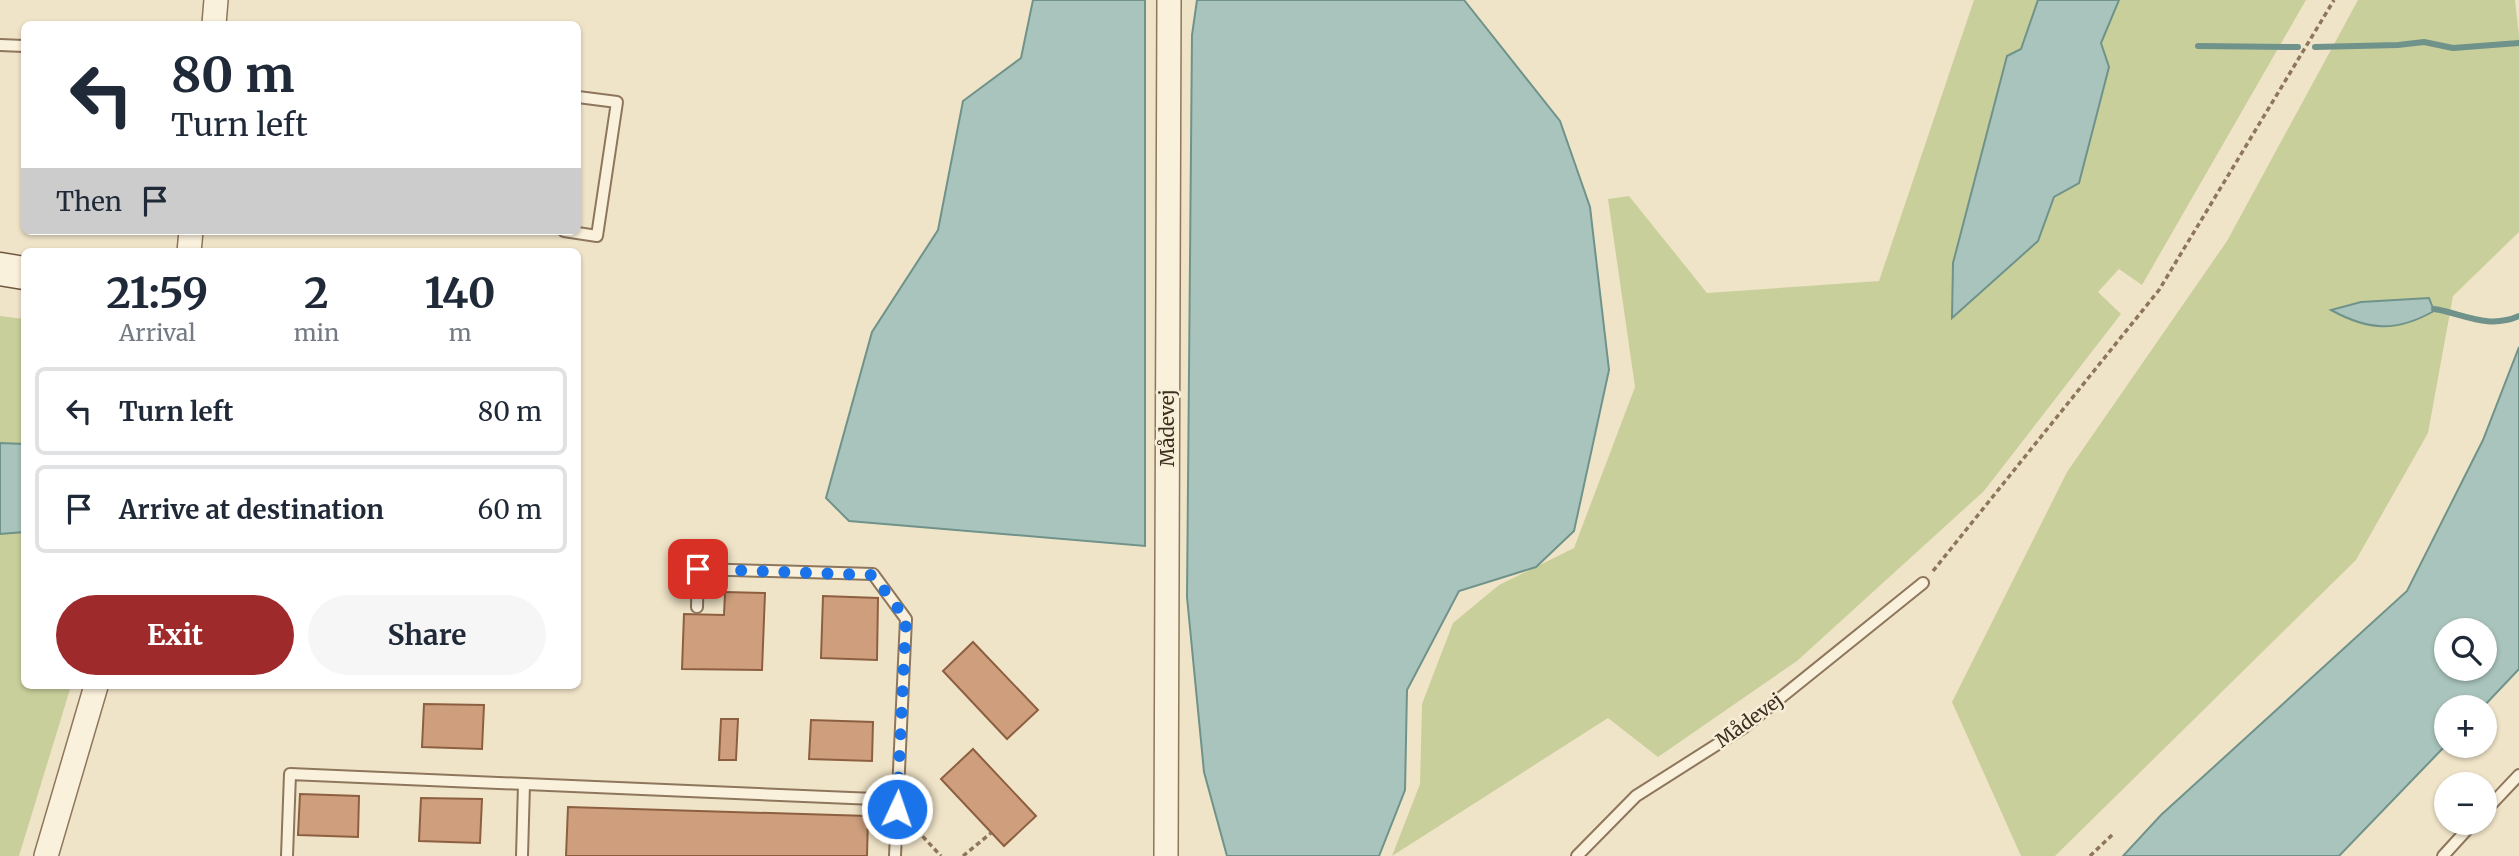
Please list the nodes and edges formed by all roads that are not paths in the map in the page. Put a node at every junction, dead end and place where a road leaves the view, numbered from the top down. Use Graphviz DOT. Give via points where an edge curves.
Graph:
graph roads {
  1 [pos="216,0"];
  2 [pos="1168,0"];
  3 [pos="214,21"];
  4 [pos="0,45"];
  5 [pos="21,46"];
  6 [pos="581,97"];
  7 [pos="581,234"];
  8 [pos="0,269"];
  9 [pos="21,272"];
  10 [pos="1923,583"];
  11 [pos="697,607"];
  12 [pos="95,689"];
  13 [pos="2519,775"];
  14 [pos="524,784"];
  15 [pos="2497,798"];
  16 [pos="897,804"];
  17 [pos="2462,835"];
  18 [pos="46,856"];
  19 [pos="286,856"];
  20 [pos="522,856"];
  21 [pos="895,856"];
  22 [pos="1166,856"];
  23 [pos="1577,856"];
  24 [pos="2442,856"];
  1 -- 3 [label="street"];
  2 -- 22 [label="street, Mådevej"];
  4 -- 5 [label="lane"];
  6 -- 7 [label="lane" via="617,102 597,236"];
  8 -- 9 [label="street"];
  10 -- 23 [label="lane, Mådevej" via="1743,727 1636,796"];
  11 -- 16 [label="lane" via="698,569 873,575 906,619"];
  12 -- 18 [label="street"];
  13 -- 15 [label="lane"];
  14 -- 16 [label="lane"];
  14 -- 19 [label="lane" via="290,774"];
  14 -- 20 [label="lane"];
  16 -- 21 [label="lane"];
  17 -- 24 [label="lane"];
}
